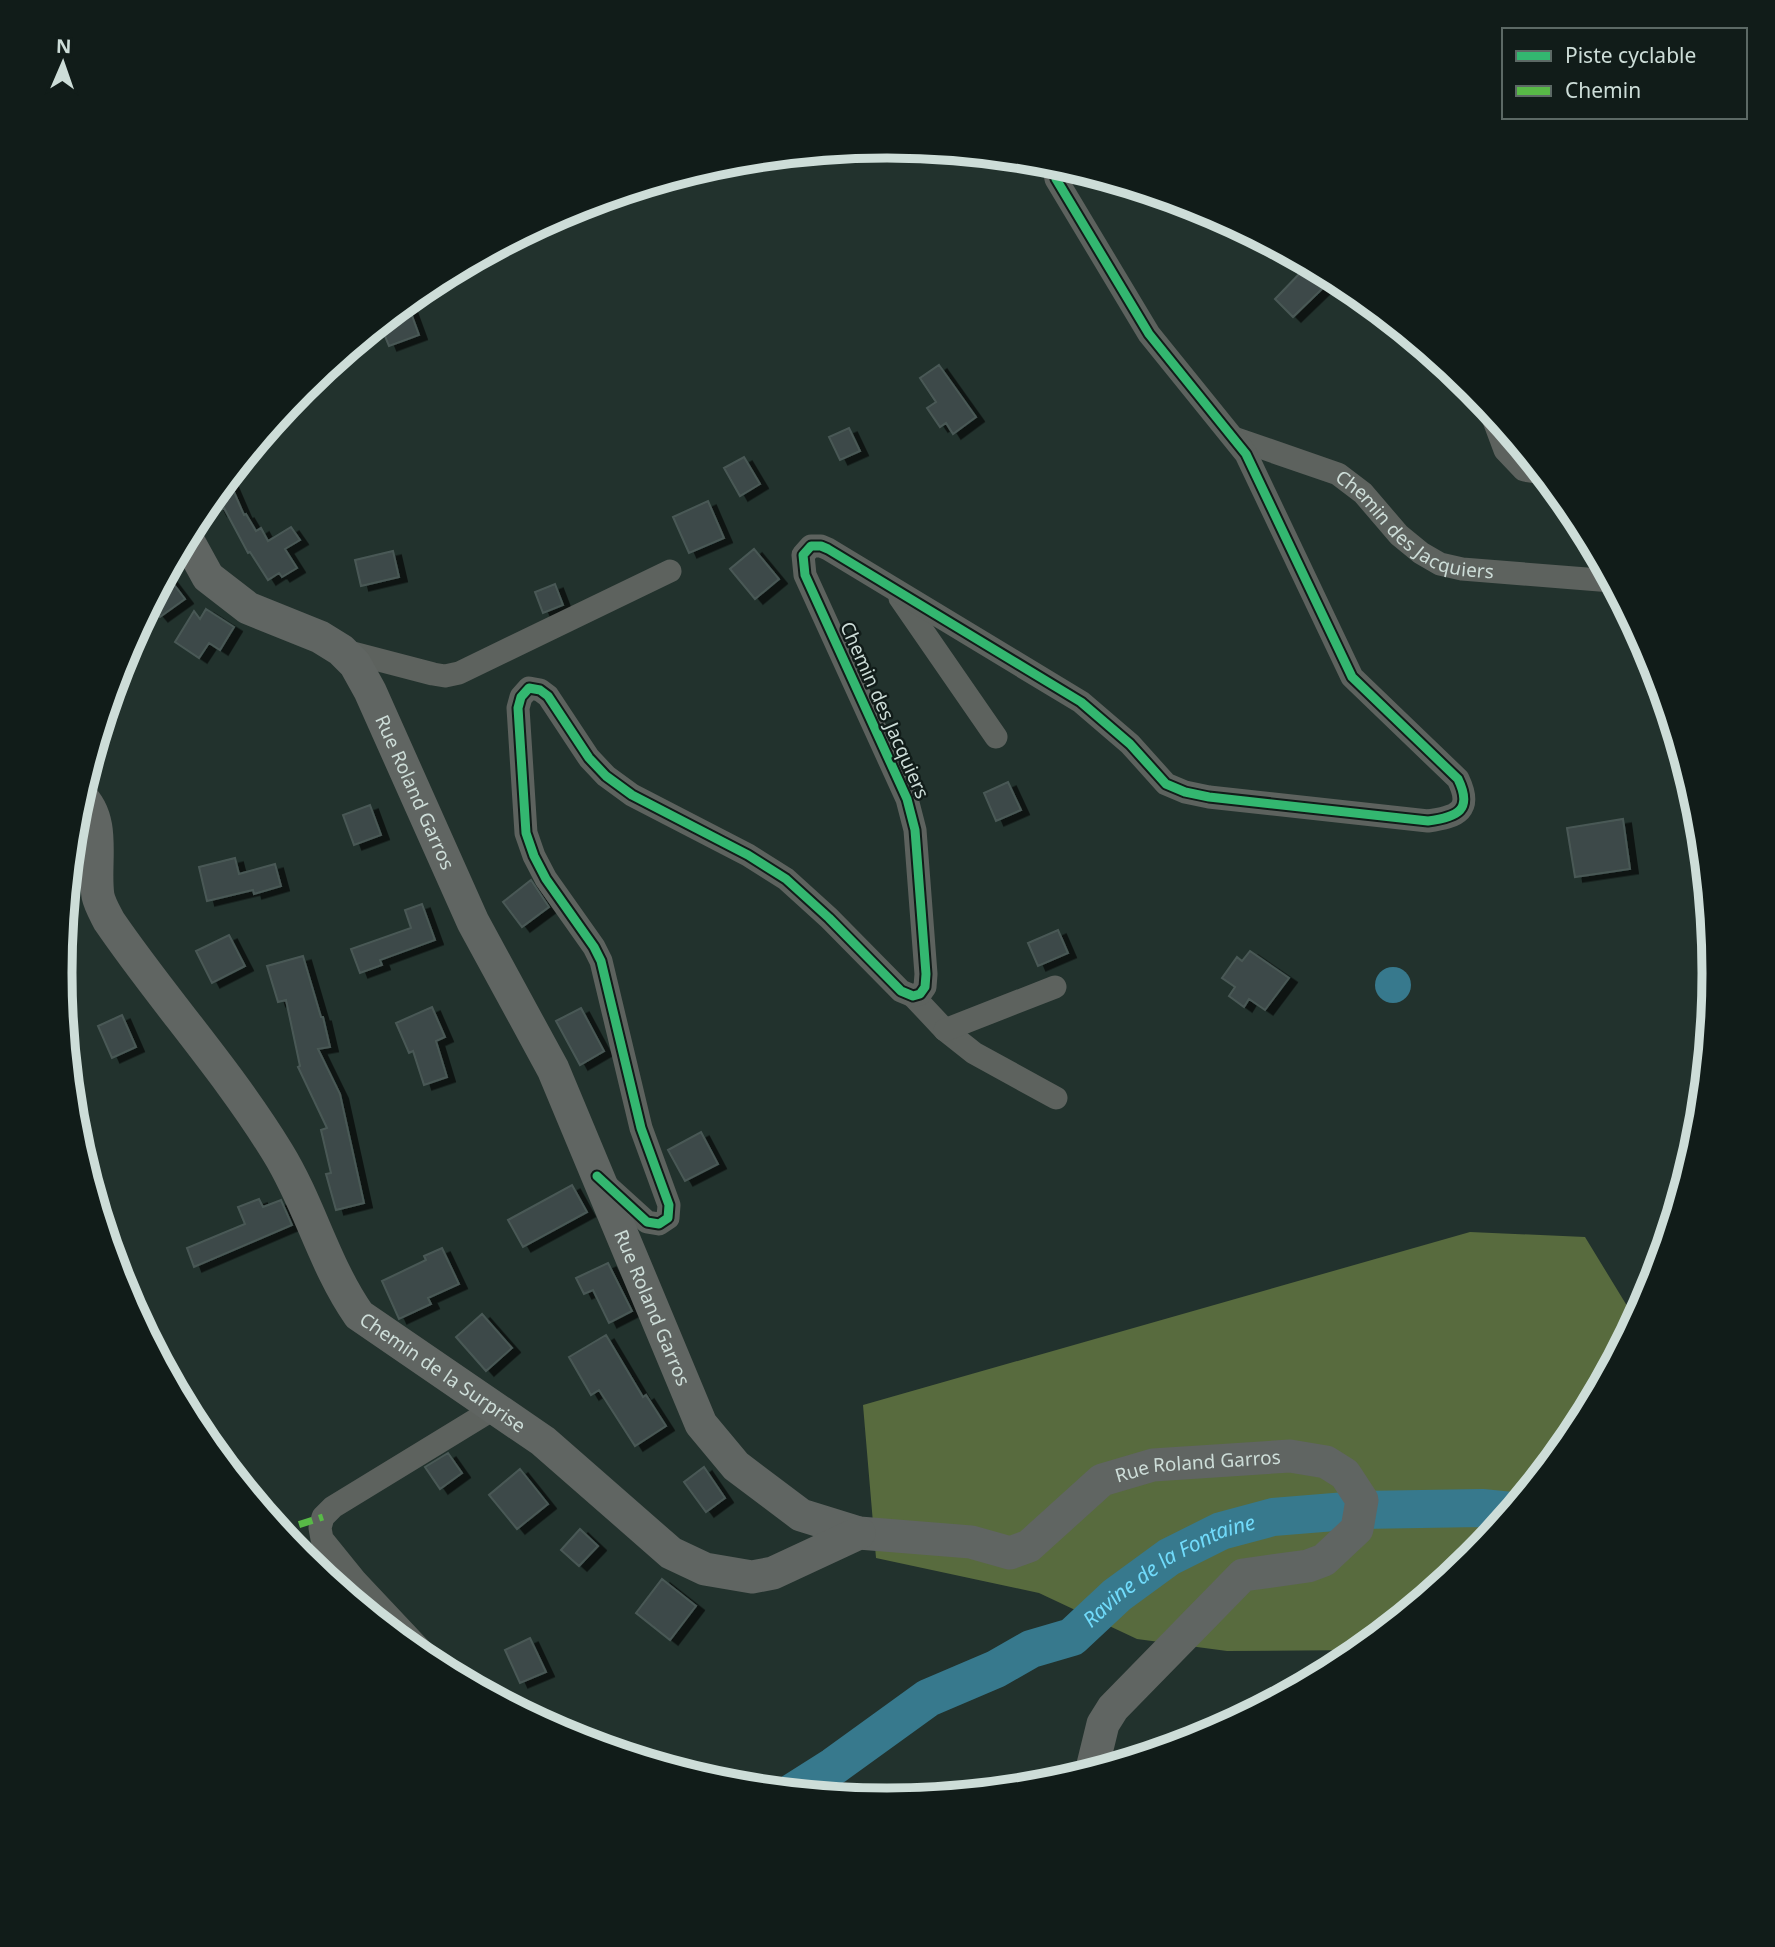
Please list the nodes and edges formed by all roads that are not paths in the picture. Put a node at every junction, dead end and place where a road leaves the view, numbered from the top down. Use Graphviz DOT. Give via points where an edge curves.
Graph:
graph roads {
  1 [pos="1055,175"];
  2 [pos="1500,435"];
  3 [pos="1234,438"];
  4 [pos="1530,471"];
  5 [pos="192,548"];
  6 [pos="670,571"];
  7 [pos="1602,580"];
  8 [pos="895,590"];
  9 [pos="341,650"];
  10 [pos="996,737"];
  11 [pos="89,806"];
  12 [pos="1055,987"];
  13 [pos="913,996"];
  14 [pos="945,1030"];
  15 [pos="1056,1098"];
  16 [pos="597,1176"];
  17 [pos="495,1408"];
  18 [pos="859,1533"];
  19 [pos="399,1627"];
  20 [pos="1093,1762"];
  1 -- 3 [label="street" via="1149,334"];
  2 -- 4 [label="street" via="1506,450"];
  3 -- 7 [label="street, Chemin des Jacquiers" via="1338,474 1363,493 1399,535 1440,564"];
  3 -- 8 [label="street, Chemin des Jacquiers" via="1255,471 1352,677 1458,779 1464,804 1450,818 1428,821 1185,792 1166,783 1081,702"];
  5 -- 9 [label="main road, Rue Roland Garros" via="208,577 248,608"];
  6 -- 9 [label="street" via="458,673 433,674"];
  8 -- 10 [label="street"];
  8 -- 13 [label="street, Chemin des Jacquiers" via="821,546 811,546 803,555 805,575 899,777 915,830 926,974 925,987"];
  9 -- 16 [label="main road, Rue Roland Garros" via="370,691 473,922 554,1069"];
  11 -- 17 [label="main road, Chemin de la Surprise" via="94,819 99,900 108,921 256,1118 300,1191 344,1294 359,1315"];
  12 -- 14 [label="street"];
  13 -- 14 [label="street"];
  13 -- 16 [label="street" via="901,991 786,879 632,795 606,776 548,696 529,688 518,708 526,833 546,879 601,961 641,1128 669,1205 668,1218 659,1224 647,1222"];
  14 -- 15 [label="street" via="974,1053"];
  16 -- 18 [label="main road, Rue Roland Garros" via="701,1424 736,1466 801,1515"];
  17 -- 18 [label="main road, Chemin de la Surprise" via="543,1441 671,1553 705,1569 752,1577 773,1573"];
  17 -- 19 [label="street" via="323,1517 322,1539"];
  18 -- 20 [label="main road, Rue Roland Garros" via="971,1542 1010,1553 1029,1546 1102,1480 1153,1465 1290,1456 1326,1462 1345,1474 1362,1500 1357,1529 1324,1560 1243,1575 1113,1708 1102,1724"];
}
